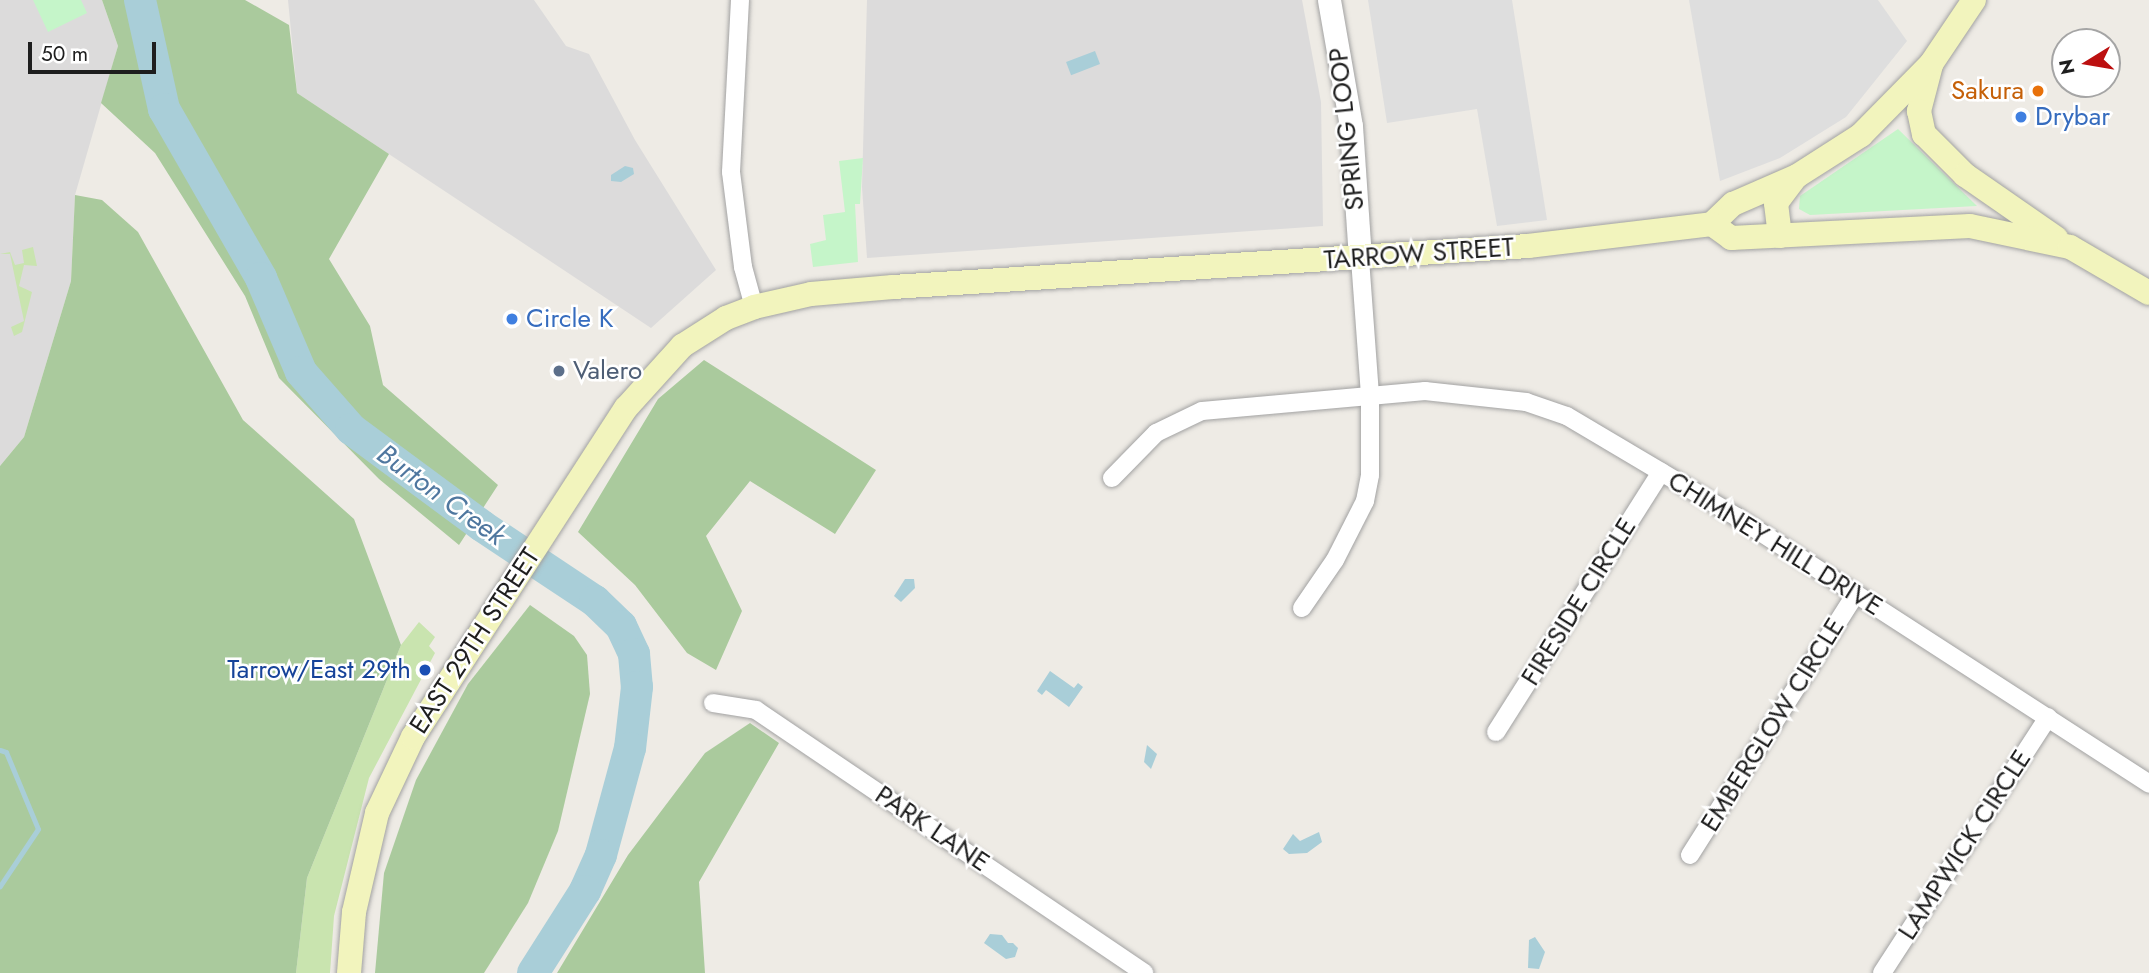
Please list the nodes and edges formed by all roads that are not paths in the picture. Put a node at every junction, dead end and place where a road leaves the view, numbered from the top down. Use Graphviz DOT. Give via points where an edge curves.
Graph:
graph roads {
  1 [pos="740,0"];
  2 [pos="1329,0"];
  3 [pos="1974,0"];
  4 [pos="1931,64"];
  5 [pos="1797,176"];
  6 [pos="1713,224"];
  7 [pos="1780,236"];
  8 [pos="2070,247"];
  9 [pos="1360,259"];
  10 [pos="2149,293"];
  11 [pos="754,307"];
  12 [pos="682,346"];
  13 [pos="1370,395"];
  14 [pos="1661,471"];
  15 [pos="1112,478"];
  16 [pos="1855,595"];
  17 [pos="1301,608"];
  18 [pos="713,703"];
  19 [pos="2048,717"];
  20 [pos="1496,732"];
  21 [pos="2149,784"];
  22 [pos="1690,855"];
  23 [pos="349,973"];
  24 [pos="1144,973"];
  25 [pos="1882,973"];
  1 -- 11 [label="street" via="731,172 743,267"];
  2 -- 9 [label="street, SPRING LOOP" via="1352,126"];
  3 -- 4 [label="main road"];
  4 -- 5 [label="main road" via="1861,135"];
  4 -- 8 [label="main road" via="1920,111 1924,134 1965,175"];
  5 -- 6 [label="main road" via="1734,204"];
  5 -- 7 [label="main road" via="1776,203"];
  6 -- 7 [label="main road" via="1731,238"];
  6 -- 9 [label="main road, TARROW STREET" via="1528,247"];
  7 -- 8 [label="main road" via="1933,225 1981,228"];
  8 -- 10 [label="main road"];
  9 -- 11 [label="main road, TARROW STREET" via="894,287 801,296"];
  9 -- 13 [label="street"];
  11 -- 12 [label="main road, TARROW STREET" via="726,317"];
  12 -- 23 [label="main road, EAST 29TH STREET" via="626,408 413,737 377,813 354,912"];
  13 -- 14 [label="street, CHIMNEY HILL DRIVE" via="1476,394 1526,402 1567,416"];
  13 -- 15 [label="street, CHIMNEY HILL DRIVE" via="1202,411 1156,433"];
  13 -- 17 [label="street" via="1372,450 1365,501 1335,560"];
  14 -- 16 [label="street, CHIMNEY HILL DRIVE"];
  14 -- 20 [label="street, FIRESIDE CIRCLE"];
  16 -- 19 [label="street, CHIMNEY HILL DRIVE"];
  16 -- 22 [label="street, EMBERGLOW CIRCLE"];
  18 -- 24 [label="street, PARK LANE" via="756,710"];
  19 -- 21 [label="street, CHIMNEY HILL DRIVE"];
  19 -- 25 [label="street, LAMPWICK CIRCLE"];
}
